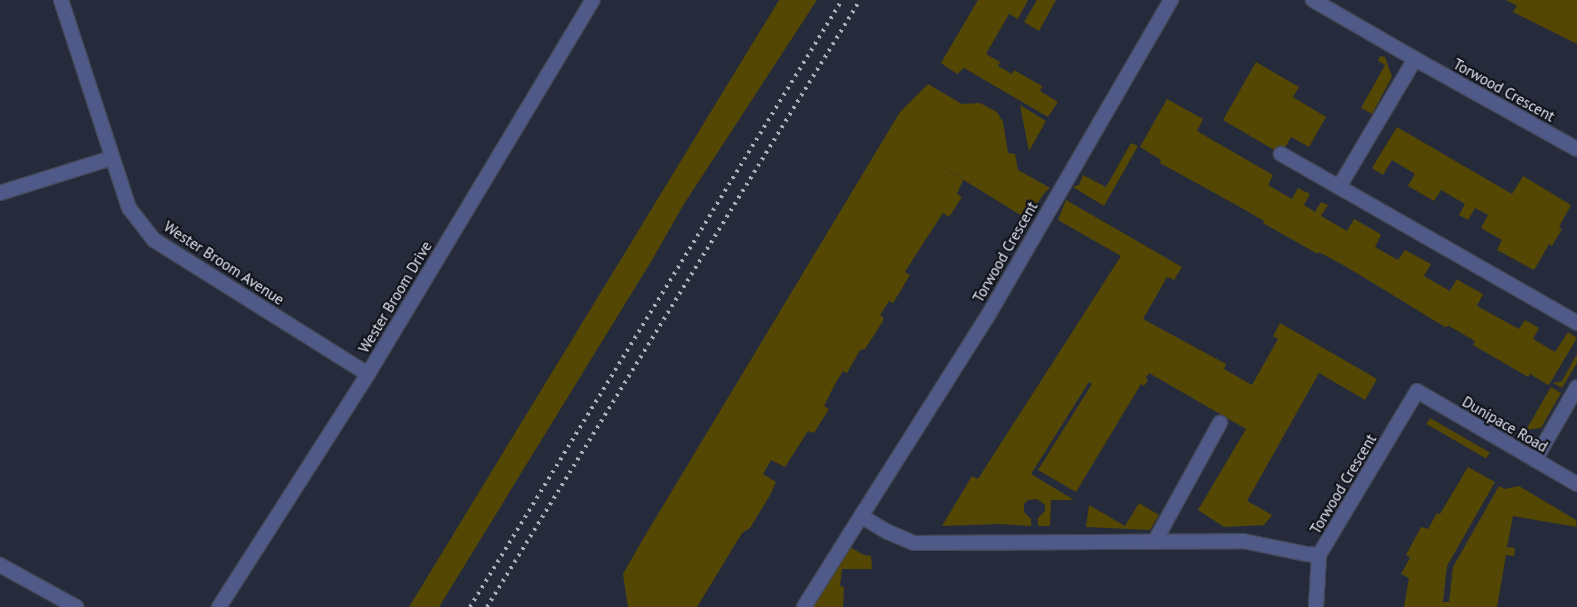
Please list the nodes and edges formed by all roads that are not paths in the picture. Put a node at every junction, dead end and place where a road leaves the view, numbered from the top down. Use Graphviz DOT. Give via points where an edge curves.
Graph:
graph roads {
  1 [pos="61,0"];
  2 [pos="593,0"];
  3 [pos="1171,0"];
  4 [pos="1313,0"];
  5 [pos="1415,59"];
  6 [pos="1577,148"];
  7 [pos="1281,154"];
  8 [pos="112,158"];
  9 [pos="1339,187"];
  10 [pos="0,193"];
  11 [pos="1577,323"];
  12 [pos="368,374"];
  13 [pos="1577,387"];
  14 [pos="1417,391"];
  15 [pos="1220,423"];
  16 [pos="1535,460"];
  17 [pos="1577,484"];
  18 [pos="861,516"];
  19 [pos="1155,541"];
  20 [pos="1319,555"];
  21 [pos="0,565"];
  22 [pos="76,607"];
  23 [pos="219,607"];
  24 [pos="804,607"];
  25 [pos="1316,607"];
  1 -- 8 [label="street, Wester Broom Avenue"];
  2 -- 12 [label="street, Wester Broom Drive"];
  3 -- 18 [label="street, Torwood Crescent" via="987,317"];
  4 -- 5 [label="street, Torwood Crescent"];
  5 -- 6 [label="street, Torwood Crescent"];
  5 -- 9 [label="street"];
  7 -- 9 [label="street"];
  8 -- 10 [label="street"];
  8 -- 12 [label="street, Wester Broom Avenue" via="128,208 154,240"];
  9 -- 11 [label="street"];
  12 -- 23 [label="street, Wester Broom Drive"];
  13 -- 16 [label="street"];
  14 -- 16 [label="street, Dunipace Road"];
  14 -- 20 [label="street, Torwood Crescent"];
  15 -- 19 [label="street"];
  16 -- 17 [label="street, Dunipace Road"];
  18 -- 19 [label="street, Torwood Crescent" via="914,543"];
  18 -- 24 [label="street, Torwood Crescent"];
  19 -- 20 [label="street, Torwood Crescent" via="1243,542"];
  20 -- 25 [label="street"];
  21 -- 22 [label="street"];
}
